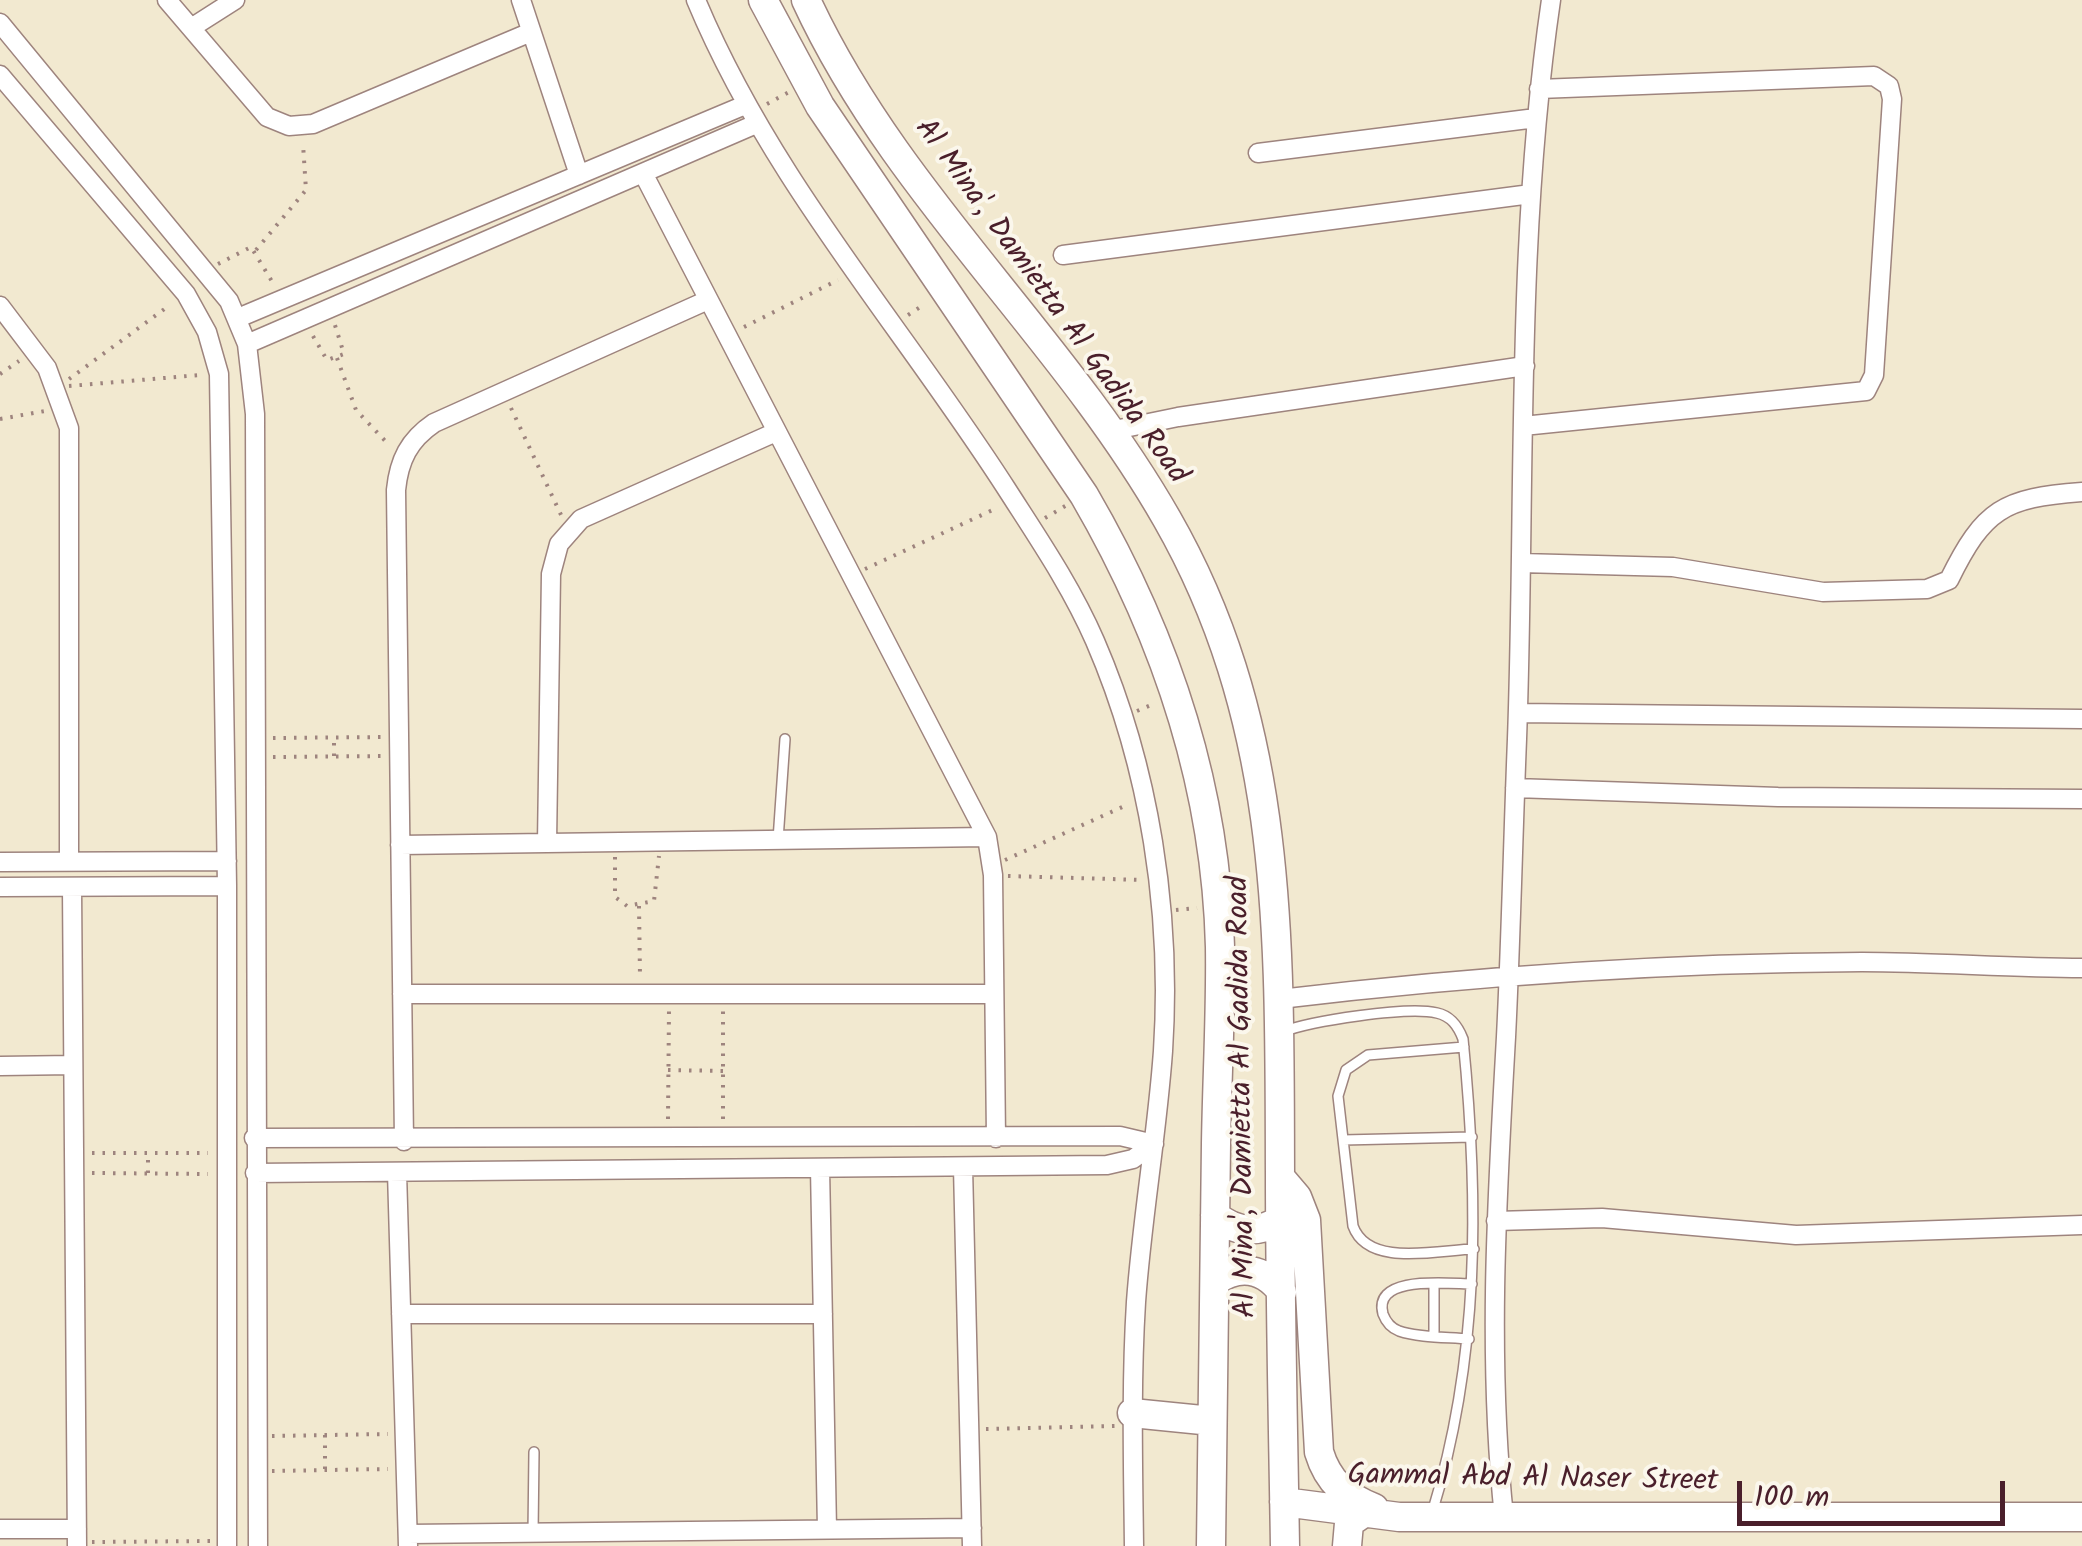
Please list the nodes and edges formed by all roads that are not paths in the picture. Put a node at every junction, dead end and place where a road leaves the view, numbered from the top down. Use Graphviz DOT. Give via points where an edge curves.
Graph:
graph roads {
  1 [pos="167,0"];
  2 [pos="235,0"];
  3 [pos="521,0"];
  4 [pos="696,0"];
  5 [pos="763,0"];
  6 [pos="806,0"];
  7 [pos="1551,0"];
  8 [pos="0,23"];
  9 [pos="191,28"];
  10 [pos="531,32"];
  11 [pos="0,75"];
  12 [pos="1539,89"];
  13 [pos="750,114"];
  14 [pos="1536,118"];
  15 [pos="1258,154"];
  16 [pos="643,173"];
  17 [pos="579,175"];
  18 [pos="1530,194"];
  19 [pos="1063,255"];
  20 [pos="708,300"];
  21 [pos="0,306"];
  22 [pos="238,318"];
  23 [pos="247,344"];
  24 [pos="1524,366"];
  25 [pos="1523,426"];
  26 [pos="1110,431"];
  27 [pos="776,432"];
  28 [pos="2082,492"];
  29 [pos="1521,563"];
  30 [pos="1518,713"];
  31 [pos="2082,720"];
  32 [pos="785,739"];
  33 [pos="1515,788"];
  34 [pos="2082,798"];
  35 [pos="988,837"];
  36 [pos="778,840"];
  37 [pos="547,843"];
  38 [pos="400,845"];
  39 [pos="69,861"];
  40 [pos="227,861"];
  41 [pos="0,862"];
  42 [pos="72,886"];
  43 [pos="227,886"];
  44 [pos="0,887"];
  45 [pos="2082,968"];
  46 [pos="1509,976"];
  47 [pos="402,994"];
  48 [pos="994,994"];
  49 [pos="1280,999"];
  50 [pos="1280,1033"];
  51 [pos="1464,1048"];
  52 [pos="73,1065"];
  53 [pos="0,1066"];
  54 [pos="1472,1137"];
  55 [pos="254,1138"];
  56 [pos="996,1138"];
  57 [pos="1343,1140"];
  58 [pos="404,1141"];
  59 [pos="1154,1144"];
  60 [pos="963,1166"];
  61 [pos="820,1168"];
  62 [pos="397,1172"];
  63 [pos="254,1173"];
  64 [pos="1280,1178"];
  65 [pos="1216,1214"];
  66 [pos="1280,1220"];
  67 [pos="1496,1221"];
  68 [pos="2082,1224"];
  69 [pos="1474,1249"];
  70 [pos="1215,1281"];
  71 [pos="1434,1284"];
  72 [pos="1472,1284"];
  73 [pos="1282,1292"];
  74 [pos="401,1314"];
  75 [pos="823,1314"];
  76 [pos="1434,1335"];
  77 [pos="1469,1340"];
  78 [pos="1132,1420"];
  79 [pos="1212,1422"];
  80 [pos="534,1452"];
  81 [pos="1284,1502"];
  82 [pos="1362,1514"];
  83 [pos="2082,1516"];
  84 [pos="1399,1517"];
  85 [pos="1430,1517"];
  86 [pos="1504,1517"];
  87 [pos="0,1529"];
  88 [pos="828,1530"];
  89 [pos="533,1533"];
  90 [pos="972,1537"];
  91 [pos="77,1539"];
  92 [pos="408,1540"];
  93 [pos="227,1544"];
  94 [pos="258,1546"];
  95 [pos="1134,1546"];
  96 [pos="1211,1546"];
  97 [pos="1285,1546"];
  98 [pos="1346,1546"];
  1 -- 9 [label="street"];
  2 -- 9 [label="street"];
  3 -- 10 [label="street"];
  4 -- 13 [label="street"];
  5 -- 65 [label="main road, Al Mina', Damietta Al Gadida Road" via="806,82 1084,495 1148,617 1177,695 1206,812 1217,906"];
  6 -- 26 [label="main road, Al Mina', Damietta Al Gadida Road" via="908,170"];
  7 -- 12 [label="street"];
  8 -- 22 [label="street"];
  9 -- 10 [label="street" via="267,117 301,127"];
  10 -- 17 [label="street"];
  11 -- 40 [label="street" via="186,294 207,332 219,374"];
  12 -- 14 [label="street"];
  12 -- 25 [label="street" via="1874,76 1889,86 1892,98 1874,376 1866,391"];
  13 -- 16 [label="street"];
  13 -- 17 [label="street"];
  13 -- 59 [label="street" via="1032,525 1094,640 1144,797 1162,912 1163,1051"];
  14 -- 15 [label="street"];
  14 -- 18 [label="street"];
  16 -- 20 [label="street"];
  16 -- 23 [label="street"];
  17 -- 22 [label="street"];
  18 -- 19 [label="street"];
  18 -- 24 [label="street"];
  20 -- 27 [label="street"];
  20 -- 38 [label="street" via="434,423 402,457 396,490"];
  21 -- 39 [label="street" via="57,387 72,448"];
  22 -- 23 [label="street"];
  23 -- 55 [label="street" via="255,414"];
  24 -- 25 [label="street"];
  24 -- 26 [label="street"];
  25 -- 29 [label="street"];
  26 -- 49 [label="main road, Al Mina', Damietta Al Gadida Road" via="1167,519 1226,652 1272,848"];
  27 -- 35 [label="street"];
  27 -- 37 [label="street" via="581,519 559,544 551,574"];
  28 -- 29 [label="street" via="2008,503 1970,538 1949,580 1927,589 1823,592 1672,568"];
  29 -- 30 [label="street"];
  30 -- 31 [label="street"];
  30 -- 33 [label="street"];
  32 -- 36 [label="lane"];
  33 -- 34 [label="street"];
  33 -- 46 [label="street"];
  35 -- 36 [label="street"];
  35 -- 48 [label="street"];
  36 -- 37 [label="street"];
  37 -- 38 [label="street"];
  38 -- 47 [label="street"];
  39 -- 40 [label="street"];
  39 -- 41 [label="street"];
  40 -- 43 [label="street"];
  42 -- 43 [label="street"];
  42 -- 44 [label="street"];
  42 -- 52 [label="street"];
  43 -- 93 [label="street"];
  45 -- 46 [label="street" via="1863,962"];
  46 -- 49 [label="street"];
  46 -- 67 [label="street"];
  47 -- 48 [label="street"];
  47 -- 58 [label="street"];
  48 -- 56 [label="street"];
  49 -- 50 [label="main road, Al Mina', Damietta Al Gadida Road"];
  50 -- 51 [label="lane" via="1320,1021 1431,1012 1455,1023"];
  50 -- 64 [label="main road, Al Mina', Damietta Al Gadida Road"];
  51 -- 54 [label="lane"];
  51 -- 57 [label="lane" via="1368,1055 1352,1064 1338,1086"];
  52 -- 53 [label="street"];
  52 -- 91 [label="street"];
  54 -- 57 [label="lane"];
  54 -- 69 [label="lane"];
  55 -- 58 [label="street"];
  55 -- 63 [label="street"];
  56 -- 58 [label="street"];
  56 -- 59 [label="street" via="1120,1136"];
  57 -- 69 [label="lane" via="1353,1226 1366,1246 1381,1252"];
  59 -- 60 [label="street" via="1120,1164"];
  59 -- 78 [label="street" via="1136,1305"];
  60 -- 61 [label="street"];
  60 -- 90 [label="street"];
  61 -- 62 [label="street"];
  61 -- 75 [label="street"];
  62 -- 63 [label="street"];
  62 -- 74 [label="street"];
  63 -- 94 [label="street"];
  64 -- 66 [label="main road, Al Mina', Damietta Al Gadida Road"];
  64 -- 84 [label="main road" via="1306,1220 1322,1464 1345,1494"];
  65 -- 66 [label="main road" via="1252,1230"];
  65 -- 70 [label="main road, Al Mina', Damietta Al Gadida Road"];
  66 -- 73 [label="main road, Al Mina', Damietta Al Gadida Road"];
  67 -- 68 [label="street" via="1602,1218 1796,1235"];
  67 -- 86 [label="street" via="1493,1415"];
  69 -- 72 [label="lane"];
  70 -- 73 [label="main road" via="1245,1270 1266,1276"];
  70 -- 79 [label="main road, Al Mina', Damietta Al Gadida Road"];
  71 -- 72 [label="lane"];
  71 -- 76 [label="lane"];
  71 -- 76 [label="lane" via="1394,1288 1383,1306 1391,1326"];
  72 -- 77 [label="lane"];
  73 -- 81 [label="main road, Al Mina', Damietta Al Gadida Road"];
  74 -- 75 [label="street"];
  74 -- 92 [label="street"];
  75 -- 88 [label="street"];
  76 -- 77 [label="lane"];
  77 -- 85 [label="lane"];
  78 -- 79 [label="main road"];
  78 -- 95 [label="street"];
  79 -- 96 [label="main road, Al Mina', Damietta Al Gadida Road"];
  80 -- 89 [label="lane"];
  81 -- 82 [label="main road, Gammal Abd Al Naser Street"];
  81 -- 97 [label="main road, Al Mina', Damietta Al Gadida Road"];
  82 -- 84 [label="main road, Gammal Abd Al Naser Street"];
  82 -- 98 [label="main road" via="1349,1524"];
  83 -- 86 [label="main road, Gammal Abd Al Naser Street"];
  84 -- 85 [label="main road, Gammal Abd Al Naser Street"];
  85 -- 86 [label="main road, Gammal Abd Al Naser Street"];
  87 -- 91 [label="street"];
  88 -- 89 [label="street"];
  88 -- 90 [label="street"];
  89 -- 92 [label="street"];
}
